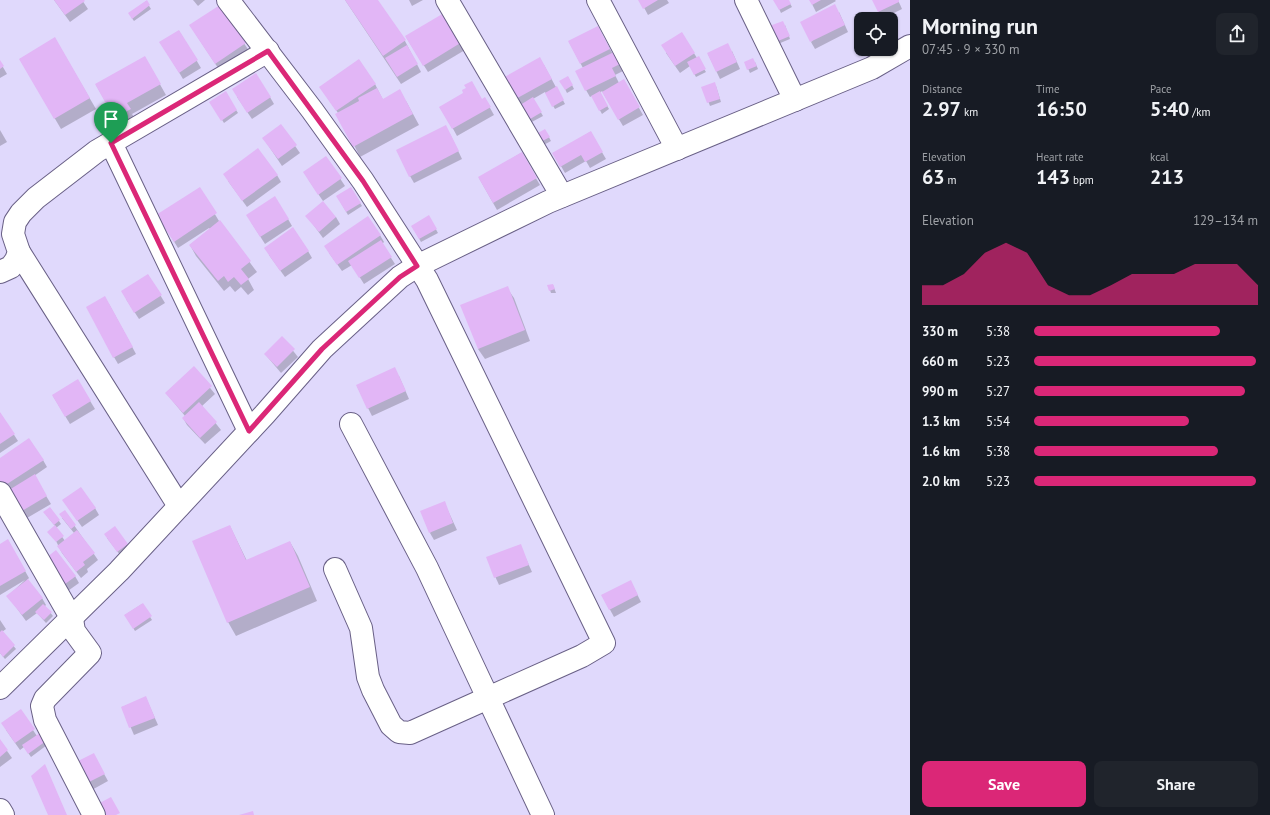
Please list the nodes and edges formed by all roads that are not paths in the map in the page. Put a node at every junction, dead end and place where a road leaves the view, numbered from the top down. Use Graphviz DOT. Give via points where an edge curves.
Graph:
graph roads {
  1 [pos="228,0"];
  2 [pos="447,0"];
  3 [pos="598,0"];
  4 [pos="746,0"];
  5 [pos="910,46"];
  6 [pos="268,51"];
  7 [pos="795,100"];
  8 [pos="111,143"];
  9 [pos="676,149"];
  10 [pos="562,196"];
  11 [pos="11,236"];
  12 [pos="417,266"];
  13 [pos="0,272"];
  14 [pos="351,424"];
  15 [pos="249,431"];
  16 [pos="0,493"];
  17 [pos="179,506"];
  18 [pos="335,569"];
  19 [pos="77,632"];
  20 [pos="0,688"];
  21 [pos="488,698"];
  22 [pos="0,810"];
  23 [pos="3,815"];
  24 [pos="94,815"];
  25 [pos="543,815"];
  1 -- 6 [label="street"];
  2 -- 10 [label="street"];
  3 -- 9 [label="street"];
  4 -- 7 [label="street"];
  5 -- 7 [label="street" via="872,68"];
  6 -- 8 [label="street"];
  6 -- 12 [label="street" via="363,181"];
  7 -- 9 [label="street"];
  8 -- 11 [label="street" via="36,198 21,212"];
  8 -- 15 [label="street"];
  9 -- 10 [label="street"];
  10 -- 12 [label="street"];
  11 -- 13 [label="street" via="16,260 11,267"];
  11 -- 17 [label="street"];
  12 -- 15 [label="street" via="400,277 322,349"];
  12 -- 21 [label="street" via="427,280 604,644"];
  14 -- 21 [label="street" via="427,568"];
  15 -- 17 [label="street"];
  16 -- 19 [label="street"];
  17 -- 19 [label="street"];
  18 -- 21 [label="street" via="361,628 368,677 391,725 399,732 410,733"];
  19 -- 20 [label="street"];
  19 -- 24 [label="street" via="90,653 45,699 42,706 45,720"];
  21 -- 25 [label="street"];
  22 -- 23 [label="street"];
}
